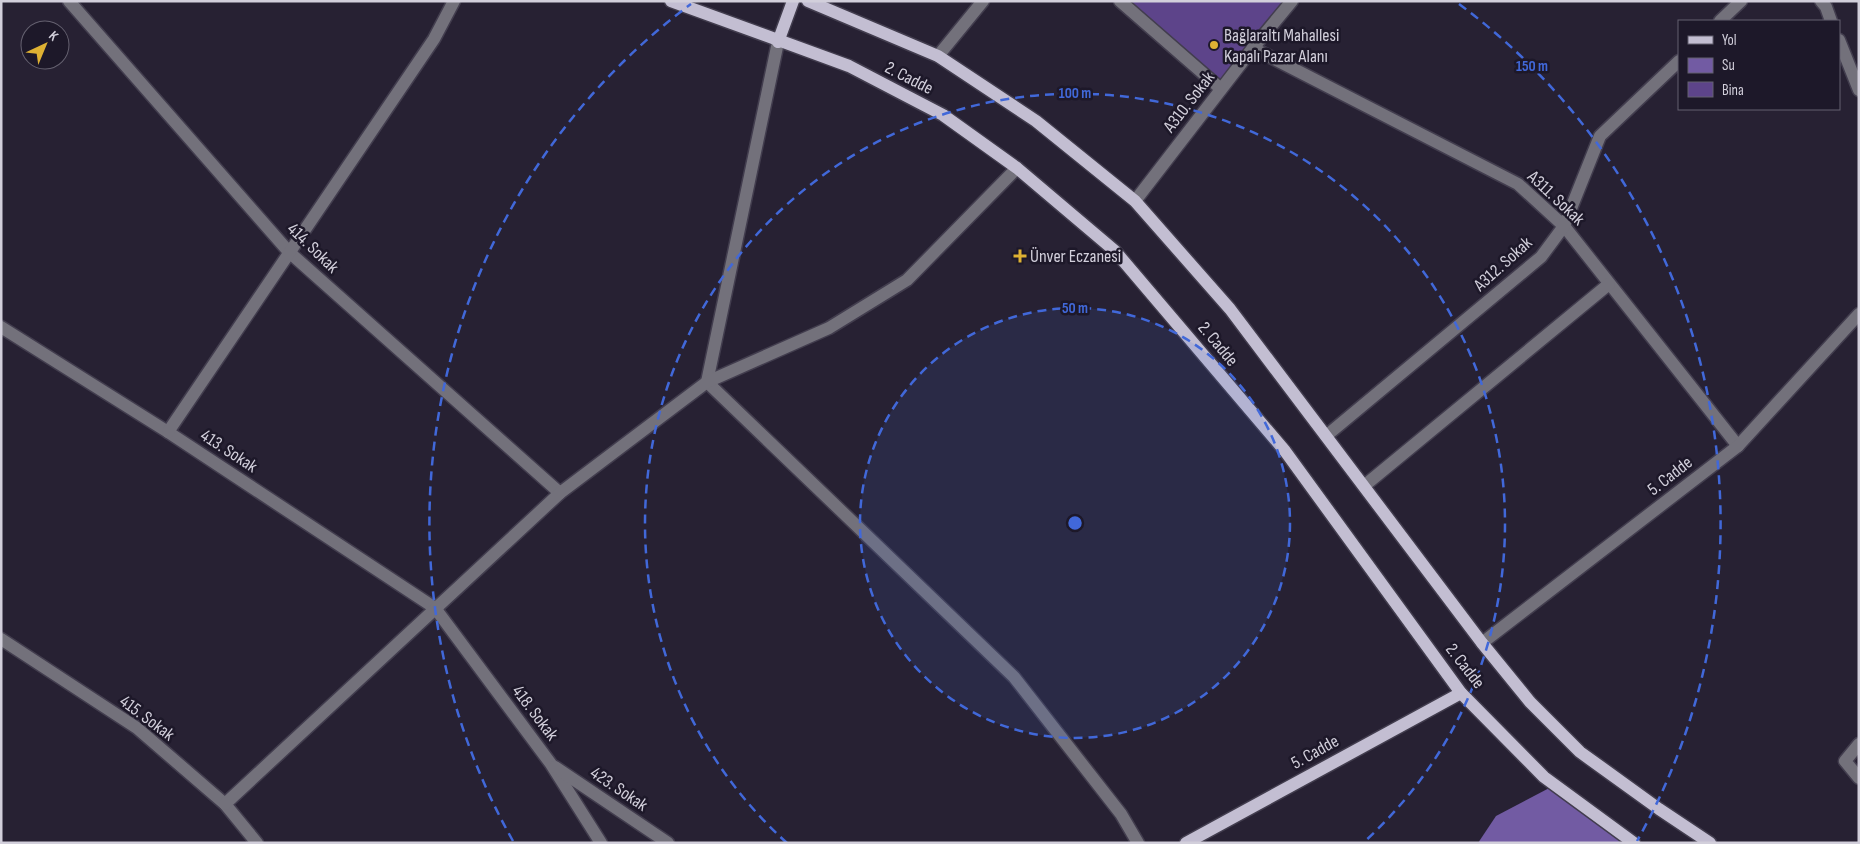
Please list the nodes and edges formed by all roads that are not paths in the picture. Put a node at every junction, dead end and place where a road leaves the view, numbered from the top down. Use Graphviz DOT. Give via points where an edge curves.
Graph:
graph roads {
  1 [pos="69,1"];
  2 [pos="454,1"];
  3 [pos="671,1"];
  4 [pos="793,1"];
  5 [pos="808,1"];
  6 [pos="983,1"];
  7 [pos="1120,1"];
  8 [pos="1292,1"];
  9 [pos="1741,1"];
  10 [pos="1821,1"];
  11 [pos="1721,20"];
  12 [pos="1831,20"];
  13 [pos="778,42"];
  14 [pos="1840,42"];
  15 [pos="1252,48"];
  16 [pos="938,56"];
  17 [pos="1678,62"];
  18 [pos="1221,89"];
  19 [pos="1859,90"];
  20 [pos="1017,168"];
  21 [pos="1135,201"];
  22 [pos="1564,226"];
  23 [pos="289,252"];
  24 [pos="1609,284"];
  25 [pos="1859,314"];
  26 [pos="1,327"];
  27 [pos="707,382"];
  28 [pos="168,432"];
  29 [pos="1326,436"];
  30 [pos="1738,446"];
  31 [pos="1364,486"];
  32 [pos="560,494"];
  33 [pos="435,608"];
  34 [pos="1,639"];
  35 [pos="1482,643"];
  36 [pos="1461,693"];
  37 [pos="1859,744"];
  38 [pos="551,764"];
  39 [pos="1859,778"];
  40 [pos="225,804"];
  41 [pos="257,843"];
  42 [pos="601,843"];
  43 [pos="668,843"];
  44 [pos="1138,843"];
  45 [pos="1186,843"];
  46 [pos="1634,843"];
  47 [pos="1710,843"];
  1 -- 23 [label="street, 414. Sokak"];
  2 -- 23 [label="street" via="434,39"];
  3 -- 13 [label="main road, 2. Cadde"];
  4 -- 13 [label="main road"];
  5 -- 16 [label="main road, 2. Cadde"];
  6 -- 16 [label="street"];
  7 -- 18 [label="street"];
  8 -- 15 [label="street, A310. Sokak"];
  9 -- 11 [label="street"];
  10 -- 12 [label="street"];
  13 -- 20 [label="main road, 2. Cadde" via="849,66 943,115"];
  13 -- 27 [label="street"];
  14 -- 19 [label="street"];
  15 -- 18 [label="street, A310. Sokak"];
  15 -- 22 [label="street, A311. Sokak" via="1518,184"];
  16 -- 21 [label="main road, 2. Cadde" via="1036,121"];
  17 -- 22 [label="street, A312. Sokak" via="1600,136"];
  18 -- 21 [label="street, A310. Sokak"];
  20 -- 27 [label="street" via="907,280 828,328"];
  20 -- 36 [label="main road, 2. Cadde" via="1115,251 1188,335 1286,451"];
  21 -- 29 [label="main road, 2. Cadde" via="1230,309"];
  22 -- 24 [label="street, A311. Sokak"];
  22 -- 29 [label="street, A312. Sokak" via="1541,257"];
  23 -- 28 [label="street"];
  23 -- 32 [label="street, 414. Sokak"];
  24 -- 30 [label="street, A311. Sokak"];
  24 -- 31 [label="street"];
  25 -- 30 [label="street, 5. Cadde"];
  26 -- 28 [label="street, 413. Sokak"];
  27 -- 32 [label="street"];
  27 -- 44 [label="street" via="1014,677 1121,814"];
  28 -- 33 [label="street, 413. Sokak"];
  29 -- 31 [label="main road, 2. Cadde"];
  30 -- 35 [label="street, 5. Cadde"];
  31 -- 35 [label="main road, 2. Cadde"];
  32 -- 33 [label="street"];
  33 -- 38 [label="street, 418. Sokak"];
  33 -- 40 [label="street"];
  34 -- 40 [label="street, 415. Sokak" via="137,728"];
  35 -- 47 [label="main road, 2. Cadde" via="1530,702 1580,752"];
  36 -- 45 [label="main road, 5. Cadde"];
  36 -- 46 [label="main road, 2. Cadde" via="1544,777"];
  37 -- 39 [label="street" via="1845,761"];
  38 -- 42 [label="street, 418. Sokak"];
  38 -- 43 [label="street, 423. Sokak"];
  40 -- 41 [label="street, 415. Sokak"];
}
